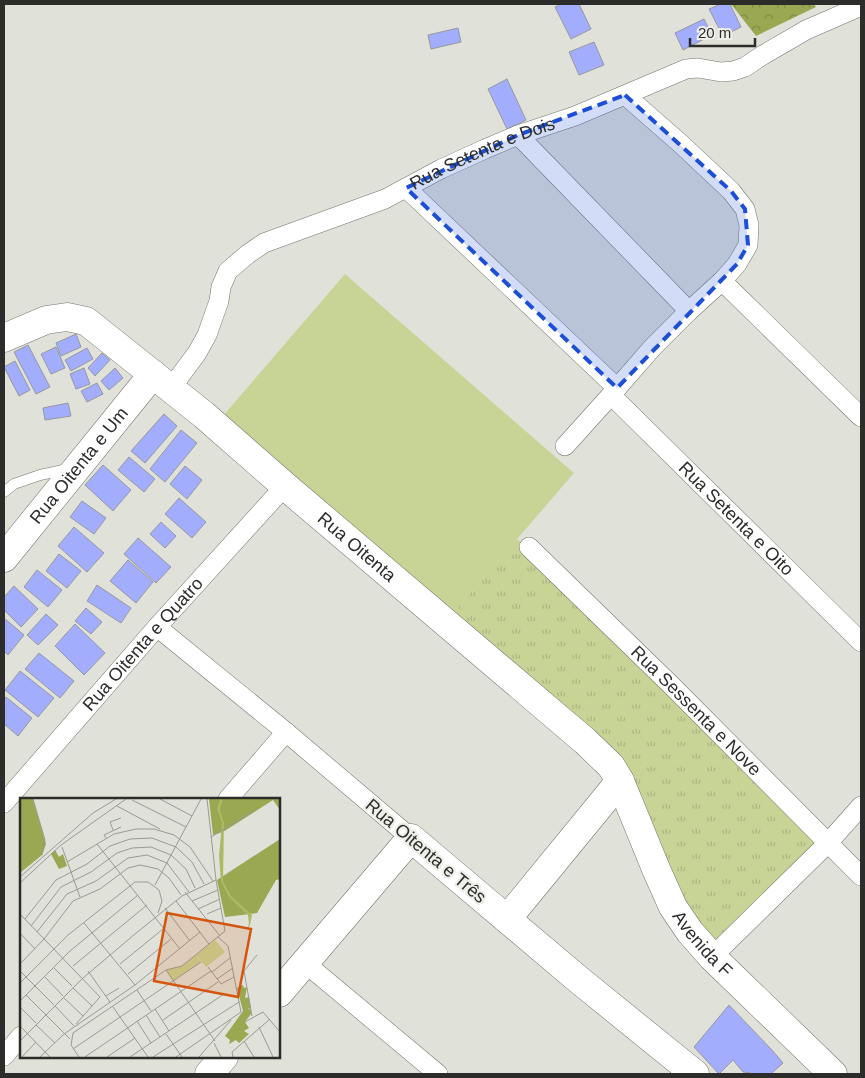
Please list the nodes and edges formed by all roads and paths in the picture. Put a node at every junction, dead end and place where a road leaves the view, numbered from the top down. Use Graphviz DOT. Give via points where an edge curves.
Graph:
graph roads {
  1 [pos="861,6"];
  2 [pos="626,95"];
  3 [pos="518,135"];
  4 [pos="406,188"];
  5 [pos="722,281"];
  6 [pos="690,311"];
  7 [pos="4,338"];
  8 [pos="162,381"];
  9 [pos="614,392"];
  10 [pos="861,418"];
  11 [pos="565,446"];
  12 [pos="79,466"];
  13 [pos="284,486"];
  14 [pos="4,492"];
  15 [pos="529,547"];
  16 [pos="4,558"];
  17 [pos="157,627"];
  18 [pos="861,642"];
  19 [pos="286,732"];
  20 [pos="620,780"];
  21 [pos="229,798"];
  22 [pos="4,803"];
  23 [pos="861,806"];
  24 [pos="411,838"];
  25 [pos="828,843"];
  26 [pos="861,876"];
  27 [pos="507,919"];
  28 [pos="712,957"];
  29 [pos="305,963"];
  30 [pos="280,992"];
  31 [pos="20,1037"];
  32 [pos="4,1056"];
  33 [pos="223,1058"];
  34 [pos="209,1074"];
  35 [pos="438,1074"];
  36 [pos="695,1074"];
  37 [pos="834,1074"];
  1 -- 2 [label="street, Rua Setenta e Dois" via="806,30 744,67 721,72 686,69"];
  2 -- 3 [label="street, Rua Setenta e Dois"];
  2 -- 5 [label="street" via="731,191 745,209 749,225 748,245"];
  3 -- 4 [label="street, Rua Setenta e Dois"];
  3 -- 6 [label="street"];
  4 -- 8 [label="street, Rua Setenta e Dois" via="385,199 264,244 248,254 228,271 207,335 197,353"];
  4 -- 9 [label="street, Rua Setenta e Oito"];
  5 -- 6 [label="street"];
  5 -- 10 [label="street"];
  6 -- 9 [label="street"];
  7 -- 8 [label="street, Rua Oitenta" via="46,320 67,317 86,321"];
  8 -- 12 [label="street, Rua Oitenta e Um"];
  8 -- 13 [label="street, Rua Oitenta"];
  9 -- 11 [label="street"];
  9 -- 18 [label="street, Rua Setenta e Oito"];
  12 -- 14 [label="lane" via="14,484"];
  12 -- 16 [label="street, Rua Oitenta e Um"];
  13 -- 17 [label="street, Rua Oitenta e Quatro"];
  13 -- 20 [label="street, Rua Oitenta" via="585,741 611,766"];
  15 -- 25 [label="street, Rua Sessenta e Nove"];
  17 -- 19 [label="street, Rua Oitenta e Três"];
  17 -- 22 [label="street, Rua Oitenta e Quatro"];
  19 -- 21 [label="street"];
  19 -- 24 [label="street, Rua Oitenta e Três"];
  20 -- 27 [label="street"];
  20 -- 28 [label="street, Avenida F" via="673,907"];
  23 -- 25 [label="street"];
  24 -- 27 [label="street, Rua Oitenta e Três"];
  24 -- 29 [label="street"];
  25 -- 26 [label="street, Rua Sessenta e Nove"];
  25 -- 28 [label="street"];
  27 -- 36 [label="street, Rua Oitenta e Três"];
  28 -- 37 [label="street, Avenida F"];
  29 -- 30 [label="street"];
  29 -- 35 [label="street"];
  31 -- 32 [label="street"];
  33 -- 34 [label="street"];
}
